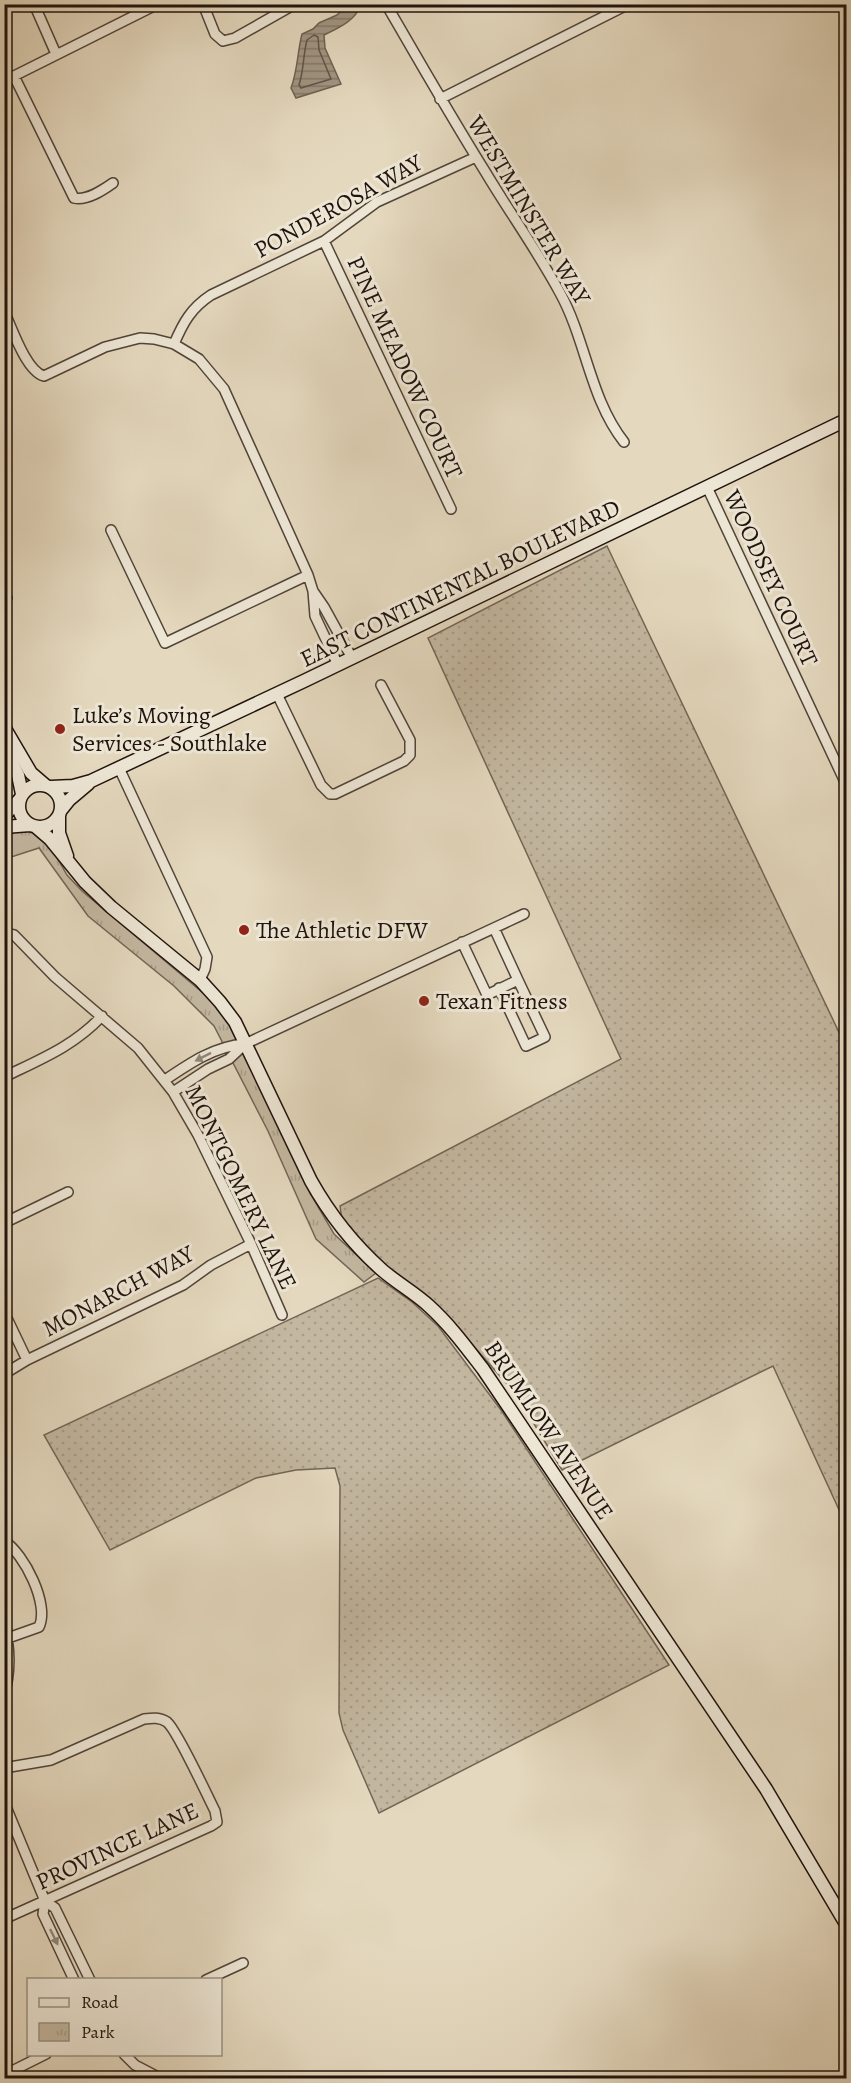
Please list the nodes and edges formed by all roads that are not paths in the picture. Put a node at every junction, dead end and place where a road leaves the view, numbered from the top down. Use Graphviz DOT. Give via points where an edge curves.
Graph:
graph roads {
  1 [pos="34,4"];
  2 [pos="158,4"];
  3 [pos="203,4"];
  4 [pos="295,4"];
  5 [pos="386,4"];
  6 [pos="629,4"];
  7 [pos="56,54"];
  8 [pos="14,76"];
  9 [pos="4,81"];
  10 [pos="440,99"];
  11 [pos="476,157"];
  12 [pos="113,183"];
  13 [pos="324,241"];
  14 [pos="4,311"];
  15 [pos="174,344"];
  16 [pos="846,420"];
  17 [pos="624,442"];
  18 [pos="707,487"];
  19 [pos="451,509"];
  20 [pos="111,530"];
  21 [pos="308,575"];
  22 [pos="313,591"];
  23 [pos="352,658"];
  24 [pos="338,665"];
  25 [pos="381,685"];
  26 [pos="277,694"];
  27 [pos="4,727"];
  28 [pos="4,750"];
  29 [pos="119,768"];
  30 [pos="91,781"];
  31 [pos="846,784"];
  32 [pos="48,786"];
  33 [pos="21,796"];
  34 [pos="60,813"];
  35 [pos="4,816"];
  36 [pos="33,826"];
  37 [pos="4,827"];
  38 [pos="70,863"];
  39 [pos="524,914"];
  40 [pos="494,927"];
  41 [pos="4,933"];
  42 [pos="462,942"];
  43 [pos="200,980"];
  44 [pos="518,980"];
  45 [pos="499,988"];
  46 [pos="102,1016"];
  47 [pos="245,1044"];
  48 [pos="4,1077"];
  49 [pos="165,1080"];
  50 [pos="173,1092"];
  51 [pos="68,1192"];
  52 [pos="4,1223"];
  53 [pos="250,1245"];
  54 [pos="4,1312"];
  55 [pos="282,1316"];
  56 [pos="27,1360"];
  57 [pos="4,1374"];
  58 [pos="4,1541"];
  59 [pos="6,1633"];
  60 [pos="4,1695"];
  61 [pos="4,1768"];
  62 [pos="4,1802"];
  63 [pos="45,1902"];
  64 [pos="4,1919"];
  65 [pos="846,1924"];
  66 [pos="80,1959"];
  67 [pos="243,1963"];
  68 [pos="68,1966"];
  69 [pos="73,1978"];
  70 [pos="89,1978"];
  71 [pos="210,1978"];
  72 [pos="44,2056"];
  73 [pos="125,2056"];
  74 [pos="4,2074"];
  75 [pos="160,2079"];
  1 -- 7 [label="street"];
  2 -- 7 [label="street"];
  3 -- 4 [label="street" via="215,34 223,41"];
  5 -- 10 [label="street, WESTMINSTER WAY"];
  6 -- 10 [label="street"];
  7 -- 8 [label="street"];
  8 -- 9 [label="street"];
  8 -- 12 [label="street" via="74,198 81,200"];
  10 -- 11 [label="street, WESTMINSTER WAY"];
  11 -- 13 [label="street, PONDEROSA WAY" via="377,202"];
  11 -- 17 [label="street, WESTMINSTER WAY" via="564,300 605,413"];
  13 -- 15 [label="street, PONDEROSA WAY" via="199,303"];
  13 -- 19 [label="street, PINE MEADOW COURT"];
  14 -- 15 [label="street" via="29,364 44,376 130,339"];
  15 -- 21 [label="street" via="199,359 224,389"];
  16 -- 18 [label="main road, EAST CONTINENTAL BOULEVARD"];
  18 -- 23 [label="main road, EAST CONTINENTAL BOULEVARD"];
  18 -- 31 [label="street, WOODSEY COURT"];
  20 -- 21 [label="street" via="165,643"];
  21 -- 22 [label="street"];
  22 -- 23 [label="street"];
  22 -- 24 [label="street" via="315,616"];
  23 -- 24 [label="main road, EAST CONTINENTAL BOULEVARD"];
  24 -- 26 [label="main road, EAST CONTINENTAL BOULEVARD"];
  25 -- 26 [label="street" via="410,740 410,755 335,794 321,784"];
  26 -- 29 [label="main road, EAST CONTINENTAL BOULEVARD"];
  27 -- 32 [label="main road" via="31,773"];
  28 -- 33 [label="main road" via="18,775"];
  29 -- 30 [label="main road, EAST CONTINENTAL BOULEVARD"];
  29 -- 43 [label="street" via="207,957"];
  30 -- 32 [label="main road, EAST CONTINENTAL BOULEVARD"];
  30 -- 34 [label="main road, EAST CONTINENTAL BOULEVARD"];
  32 -- 33 [label="main road" via="32,786"];
  32 -- 34 [label="main road" via="60,797"];
  33 -- 35 [label="main road"];
  33 -- 36 [label="main road" via="20,814"];
  34 -- 36 [label="main road" via="49,825"];
  34 -- 38 [label="main road, BRUMLOW AVENUE" via="59,833"];
  36 -- 37 [label="main road"];
  36 -- 38 [label="main road, BRUMLOW AVENUE"];
  38 -- 43 [label="main road, BRUMLOW AVENUE" via="111,907"];
  39 -- 40 [label="street"];
  40 -- 42 [label="street"];
  40 -- 44 [label="street"];
  41 -- 46 [label="street, MONTGOMERY LANE" via="14,935 55,977"];
  42 -- 45 [label="street" via="487,994"];
  42 -- 47 [label="street"];
  43 -- 47 [label="main road, BRUMLOW AVENUE" via="235,1022"];
  44 -- 45 [label="street"];
  44 -- 45 [label="street" via="545,1037 526,1046"];
  46 -- 48 [label="street" via="66,1047"];
  46 -- 49 [label="street, MONTGOMERY LANE" via="138,1048"];
  47 -- 49 [label="street, one-way" via="218,1049"];
  47 -- 50 [label="street" via="229,1059"];
  47 -- 65 [label="main road, BRUMLOW AVENUE" via="325,1206 381,1269 446,1323 483,1369 766,1789"];
  49 -- 50 [label="street, MONTGOMERY LANE"];
  50 -- 53 [label="street, MONTGOMERY LANE" via="198,1135"];
  51 -- 52 [label="street"];
  53 -- 55 [label="street, MONTGOMERY LANE"];
  53 -- 56 [label="street, MONARCH WAY" via="183,1284"];
  54 -- 56 [label="street"];
  56 -- 57 [label="street, MONARCH WAY"];
  58 -- 59 [label="street" via="13,1546 35,1585 43,1610 39,1627"];
  59 -- 60 [label="street" via="8,1665"];
  61 -- 63 [label="street, PROVINCE LANE" via="51,1760 144,1719 159,1718 176,1735 214,1810 217,1822 211,1826"];
  62 -- 63 [label="street"];
  63 -- 64 [label="street, PROVINCE LANE"];
  63 -- 66 [label="street" via="55,1908"];
  63 -- 68 [label="street, one-way" via="43,1914"];
  66 -- 68 [label="street"];
  66 -- 70 [label="street"];
  67 -- 71 [label="street"];
  68 -- 69 [label="street"];
  72 -- 74 [label="street"];
  73 -- 75 [label="street"];
}
